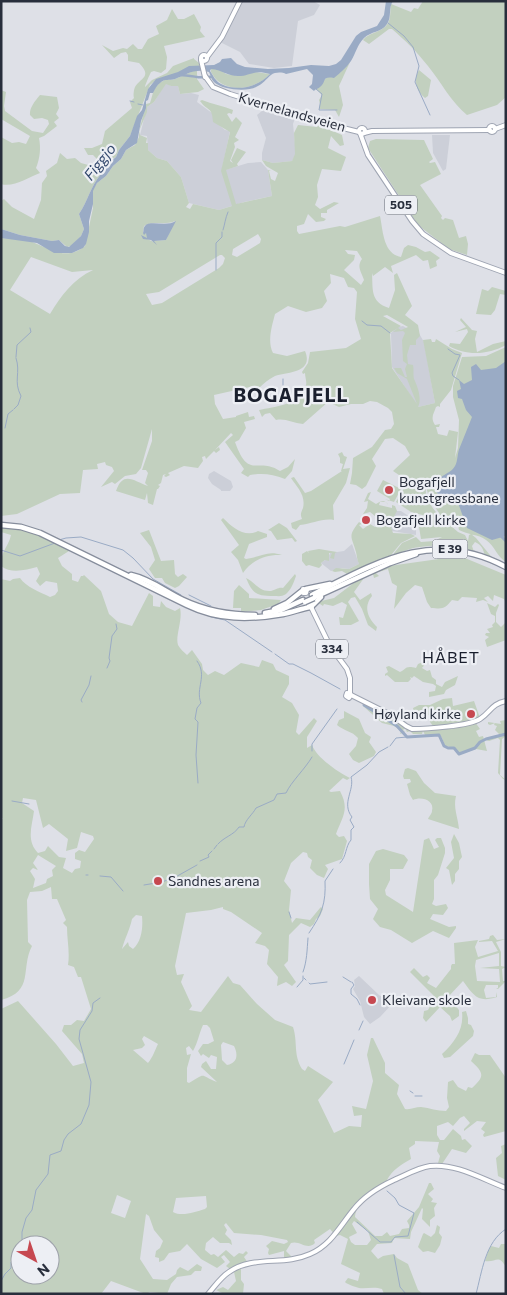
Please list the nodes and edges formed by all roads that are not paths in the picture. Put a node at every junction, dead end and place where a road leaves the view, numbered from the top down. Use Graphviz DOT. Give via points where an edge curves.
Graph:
graph roads {
  1 [pos="240,1"];
  2 [pos="504,126"];
  3 [pos="362,131"];
  4 [pos="506,274"];
  5 [pos="1,525"];
  6 [pos="391,561"];
  7 [pos="506,569"];
  8 [pos="122,573"];
  9 [pos="357,574"];
  10 [pos="305,591"];
  11 [pos="310,603"];
  12 [pos="255,615"];
  13 [pos="506,701"];
  14 [pos="506,1188"];
  15 [pos="208,1294"];
  1 -- 3 [label="main road, Kvernelandsveien" via="222,37 204,58 208,84 215,90 319,122"];
  2 -- 3 [label="main road, Kvernelandsveien" via="495,128 492,125 484,130"];
  3 -- 4 [label="main road, Kvernelandsveien / 505" via="362,140 370,157 422,234 450,253"];
  5 -- 8 [label="highway, E 39" via="27,529"];
  6 -- 7 [label="highway, E 39" via="448,552 474,557"];
  6 -- 9 [label="highway, E 39"];
  6 -- 11 [label="highway, E 39"];
  8 -- 11 [label="highway, E 39" via="192,608 233,618 269,616"];
  8 -- 12 [label="highway, E 39" via="143,578 183,601 205,609"];
  9 -- 10 [label="highway, E 39"];
  9 -- 11 [label="highway, E 39"];
  10 -- 11 [label="main road, 334"];
  10 -- 12 [label="highway, E 39" via="284,605"];
  11 -- 12 [label="highway, E 39"];
  11 -- 13 [label="main road, 334" via="330,646 349,673 349,695 406,726 415,729 477,720 496,704"];
  14 -- 15 [label="main road" via="452,1168 421,1168 369,1194 332,1238 315,1252 289,1261 244,1264 226,1274"];
}
